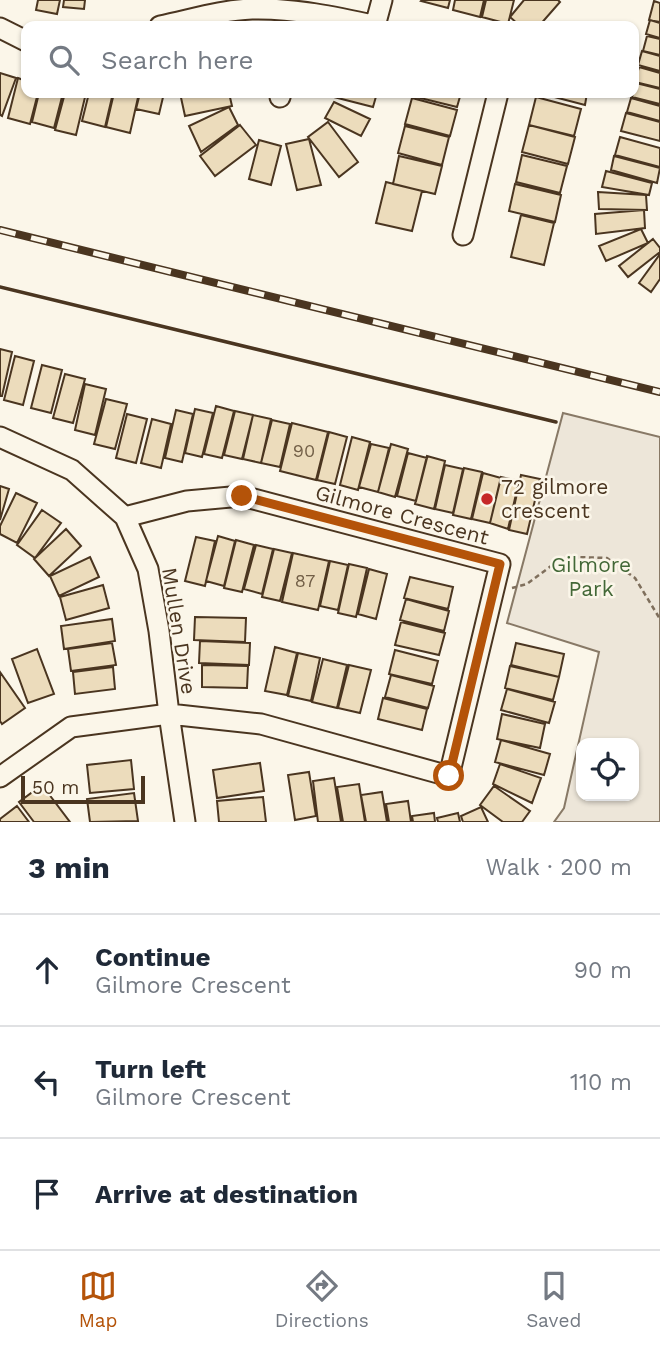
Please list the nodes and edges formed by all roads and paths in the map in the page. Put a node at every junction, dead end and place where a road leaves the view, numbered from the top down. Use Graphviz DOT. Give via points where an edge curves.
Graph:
graph roads {
  1 [pos="382,0"];
  2 [pos="295,18"];
  3 [pos="185,21"];
  4 [pos="325,21"];
  5 [pos="377,21"];
  6 [pos="0,28"];
  7 [pos="21,38"];
  8 [pos="497,98"];
  9 [pos="463,236"];
  10 [pos="0,437"];
  11 [pos="125,517"];
  12 [pos="509,589"];
  13 [pos="660,619"];
  14 [pos="169,714"];
  15 [pos="0,777"];
  16 [pos="185,822"];
  1 -- 5 [label="street"];
  2 -- 3 [label="street" via="252,9"];
  2 -- 4 [label="street"];
  6 -- 7 [label="street"];
  8 -- 9 [label="street"];
  10 -- 11 [label="street, Mullen Drive" via="72,470"];
  11 -- 14 [label="street, Mullen Drive" via="148,569"];
  11 -- 14 [label="street, Gilmore Crescent" via="187,501 242,496 500,564 449,776 261,724"];
  12 -- 13 [label="path" via="576,556 607,558 635,578"];
  14 -- 15 [label="street" via="71,727"];
  14 -- 16 [label="street, Mullen Drive"];
}
